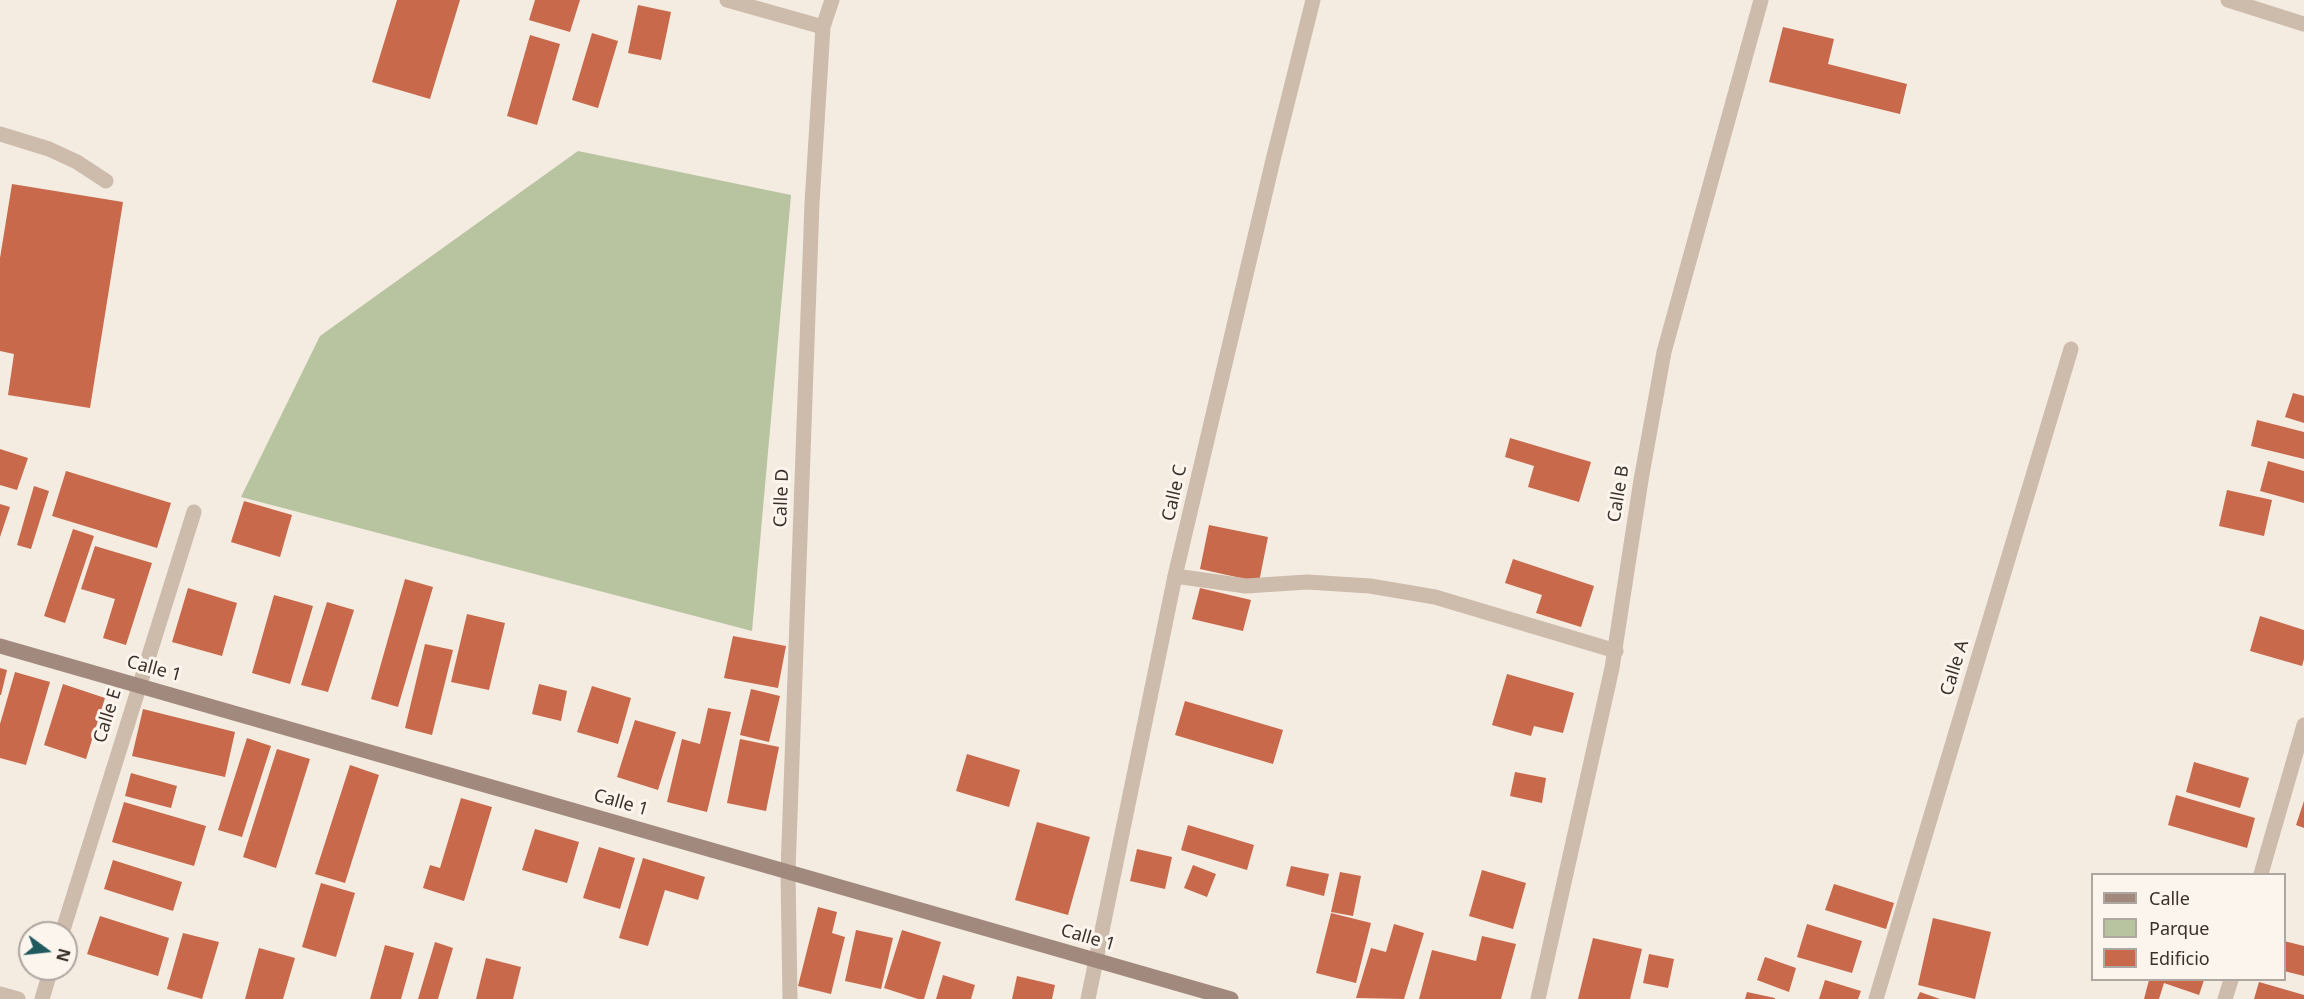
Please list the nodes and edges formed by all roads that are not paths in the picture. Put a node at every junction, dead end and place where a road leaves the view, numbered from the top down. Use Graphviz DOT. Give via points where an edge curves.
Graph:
graph roads {
  1 [pos="727,0"];
  2 [pos="832,0"];
  3 [pos="1313,0"];
  4 [pos="1761,0"];
  5 [pos="2228,0"];
  6 [pos="2304,24"];
  7 [pos="823,27"];
  8 [pos="0,134"];
  9 [pos="106,181"];
  10 [pos="2071,349"];
  11 [pos="194,512"];
  12 [pos="1175,576"];
  13 [pos="0,646"];
  14 [pos="1616,651"];
  15 [pos="138,685"];
  16 [pos="2304,725"];
  17 [pos="788,871"];
  18 [pos="2261,873"];
  19 [pos="66,921"];
  20 [pos="1096,961"];
  21 [pos="47,981"];
  22 [pos="2231,981"];
  23 [pos="0,994"];
  24 [pos="18,999"];
  25 [pos="42,999"];
  26 [pos="790,999"];
  27 [pos="1089,999"];
  28 [pos="1231,999"];
  29 [pos="1538,999"];
  30 [pos="1876,999"];
  31 [pos="2225,999"];
  1 -- 7 [label="street"];
  2 -- 7 [label="street, Calle D"];
  3 -- 12 [label="street, Calle C"];
  4 -- 14 [label="street, Calle B" via="1664,352"];
  5 -- 6 [label="street"];
  7 -- 17 [label="street, Calle D"];
  8 -- 9 [label="street" via="49,149"];
  10 -- 30 [label="street, Calle A"];
  11 -- 15 [label="street, Calle E"];
  12 -- 14 [label="street" via="1246,586 1307,582 1371,586 1435,597"];
  12 -- 20 [label="street, Calle C"];
  13 -- 15 [label="street, Calle 1"];
  14 -- 29 [label="street, Calle B"];
  15 -- 17 [label="street, Calle 1"];
  15 -- 19 [label="street, Calle E"];
  16 -- 18 [label="street"];
  17 -- 20 [label="street, Calle 1"];
  17 -- 26 [label="street, Calle D"];
  20 -- 27 [label="street, Calle C"];
  20 -- 28 [label="street, Calle 1"];
  21 -- 25 [label="street"];
  22 -- 31 [label="street"];
  23 -- 24 [label="street"];
}
